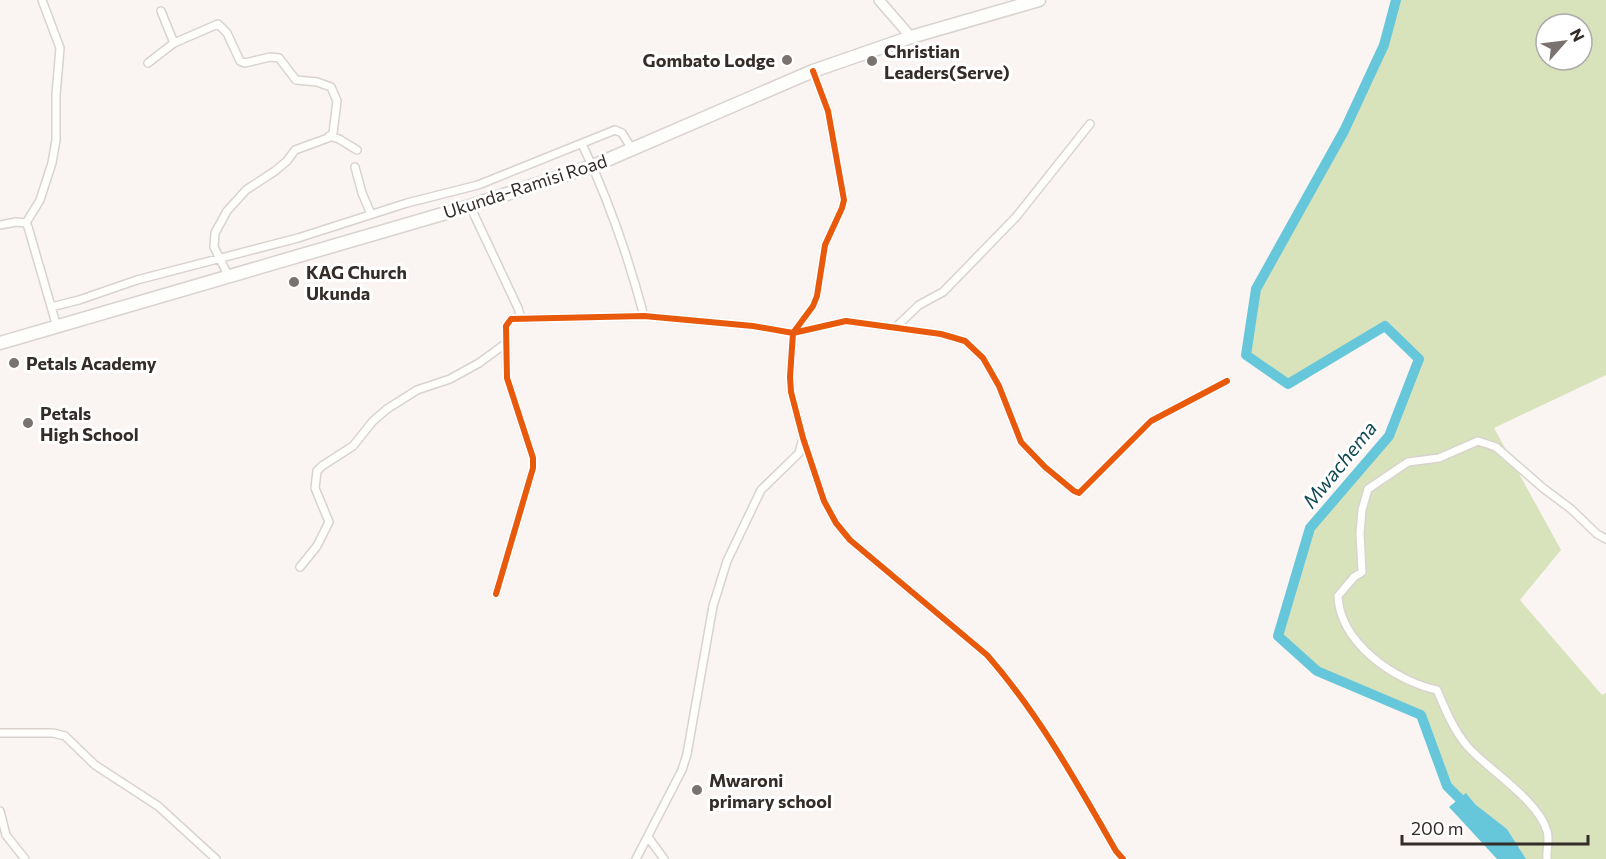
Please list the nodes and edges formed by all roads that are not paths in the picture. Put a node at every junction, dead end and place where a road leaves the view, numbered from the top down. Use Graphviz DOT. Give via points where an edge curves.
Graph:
graph roads {
  1 [pos="42,0"];
  2 [pos="879,0"];
  3 [pos="1039,0"];
  4 [pos="161,11"];
  5 [pos="911,38"];
  6 [pos="174,43"];
  7 [pos="148,63"];
  8 [pos="813,71"];
  9 [pos="1090,124"];
  10 [pos="329,136"];
  11 [pos="582,144"];
  12 [pos="632,149"];
  13 [pos="357,150"];
  14 [pos="592,166"];
  15 [pos="355,167"];
  16 [pos="470,206"];
  17 [pos="371,214"];
  18 [pos="26,223"];
  19 [pos="0,225"];
  20 [pos="297,238"];
  21 [pos="301,255"];
  22 [pos="220,257"];
  23 [pos="229,277"];
  24 [pos="51,307"];
  25 [pos="644,316"];
  26 [pos="521,319"];
  27 [pos="57,327"];
  28 [pos="896,327"];
  29 [pos="793,333"];
  30 [pos="0,343"];
  31 [pos="505,344"];
  32 [pos="1227,381"];
  33 [pos="802,438"];
  34 [pos="1606,539"];
  35 [pos="300,567"];
  36 [pos="496,594"];
  37 [pos="0,733"];
  38 [pos="0,811"];
  39 [pos="1,824"];
  40 [pos="648,837"];
  41 [pos="25,859"];
  42 [pos="216,859"];
  43 [pos="636,859"];
  44 [pos="664,859"];
  45 [pos="1123,859"];
  46 [pos="1547,859"];
  1 -- 18 [label="street" via="60,48 56,140 40,200"];
  2 -- 5 [label="street"];
  3 -- 5 [label="highway, Ukunda-Ramisi Road"];
  4 -- 6 [label="street"];
  5 -- 8 [label="highway, Ukunda-Ramisi Road"];
  6 -- 7 [label="street"];
  6 -- 10 [label="street" via="218,24 227,33 240,61 279,58 296,80 331,87 337,101 333,133"];
  8 -- 12 [label="highway, Ukunda-Ramisi Road"];
  8 -- 29 [label="street" via="828,111 844,200 825,245 817,296"];
  9 -- 28 [label="street" via="1016,217 943,292 919,305"];
  10 -- 13 [label="street"];
  10 -- 22 [label="street" via="295,150 227,211 215,232 214,247"];
  11 -- 12 [label="street" via="615,130 622,133"];
  11 -- 14 [label="street"];
  11 -- 17 [label="street" via="478,185"];
  12 -- 14 [label="highway, Ukunda-Ramisi Road"];
  14 -- 16 [label="highway, Ukunda-Ramisi Road"];
  14 -- 25 [label="street" via="627,253"];
  15 -- 17 [label="street"];
  16 -- 21 [label="highway, Ukunda-Ramisi Road"];
  16 -- 26 [label="street"];
  17 -- 20 [label="street"];
  18 -- 19 [label="street"];
  18 -- 24 [label="street"];
  20 -- 21 [label="street"];
  20 -- 22 [label="street"];
  21 -- 23 [label="highway, Ukunda-Ramisi Road"];
  22 -- 23 [label="street"];
  22 -- 24 [label="street"];
  23 -- 27 [label="highway, Ukunda-Ramisi Road"];
  24 -- 27 [label="street"];
  25 -- 26 [label="street"];
  25 -- 29 [label="street"];
  26 -- 31 [label="street" via="507,321"];
  27 -- 30 [label="highway, Ukunda-Ramisi Road"];
  28 -- 29 [label="street" via="846,321"];
  28 -- 32 [label="street" via="965,341 983,358 999,386 1021,442 1079,493 1151,422"];
  29 -- 33 [label="street" via="791,392"];
  31 -- 35 [label="street" via="450,379 417,390 387,409 353,446 317,471 315,488 329,522"];
  31 -- 36 [label="street" via="507,378 533,468"];
  33 -- 40 [label="street" via="799,453 761,490 727,561 713,606 687,754"];
  33 -- 45 [label="street" via="836,523 850,540 1000,669 1042,726"];
  34 -- 46 [label="street" via="1496,447 1478,441 1439,458 1408,462 1368,489 1359,533 1362,572 1338,596 1339,609 1358,643 1378,664 1437,690 1466,745 1519,792 1542,819 1548,833"];
  37 -- 42 [label="street" via="53,733 67,738 95,765 158,806"];
  38 -- 39 [label="street"];
  39 -- 41 [label="street"];
  40 -- 43 [label="street"];
  40 -- 44 [label="street"];
}
